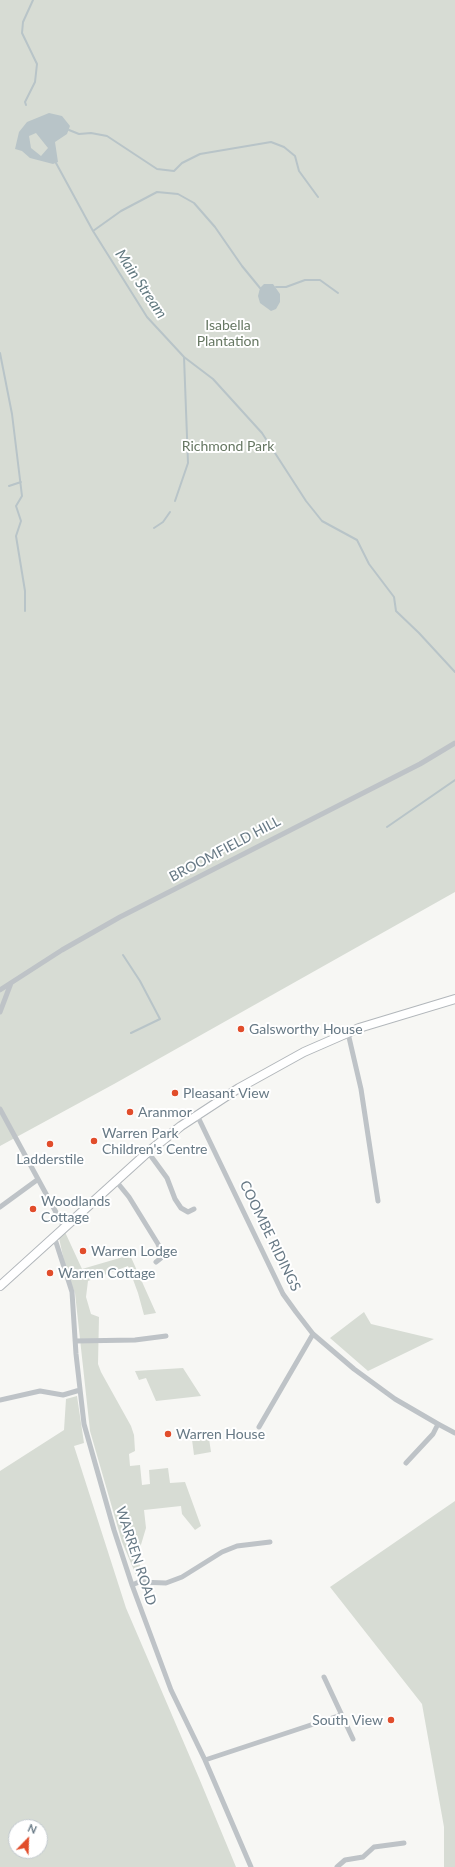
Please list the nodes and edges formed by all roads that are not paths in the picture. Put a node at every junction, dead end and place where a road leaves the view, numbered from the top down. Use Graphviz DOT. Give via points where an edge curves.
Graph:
graph roads {
  1 [pos="455,743"];
  2 [pos="11,983"];
  3 [pos="0,990"];
  4 [pos="455,999"];
  5 [pos="0,1012"];
  6 [pos="348,1033"];
  7 [pos="0,1109"];
  8 [pos="197,1115"];
  9 [pos="148,1152"];
  10 [pos="37,1180"];
  11 [pos="116,1181"];
  12 [pos="378,1201"];
  13 [pos="0,1207"];
  14 [pos="194,1209"];
  15 [pos="64,1227"];
  16 [pos="54,1236"];
  17 [pos="156,1262"];
  18 [pos="0,1286"];
  19 [pos="313,1334"];
  20 [pos="166,1336"];
  21 [pos="76,1341"];
  22 [pos="80,1390"];
  23 [pos="0,1400"];
  24 [pos="438,1424"];
  25 [pos="259,1427"];
  26 [pos="455,1434"];
  27 [pos="406,1463"];
  28 [pos="270,1542"];
  29 [pos="132,1585"];
  30 [pos="324,1677"];
  31 [pos="341,1715"];
  32 [pos="353,1739"];
  33 [pos="205,1760"];
  34 [pos="404,1843"];
  35 [pos="250,1867"];
  36 [pos="337,1867"];
  1 -- 2 [label="street, BROOMFIELD HILL" via="420,764 120,917"];
  2 -- 3 [label="street, BROOMFIELD HILL"];
  2 -- 5 [label="street"];
  4 -- 6 [label="main road" via="388,1018"];
  6 -- 8 [label="main road" via="288,1061"];
  6 -- 12 [label="street" via="361,1089"];
  7 -- 10 [label="street"];
  8 -- 9 [label="main road"];
  8 -- 19 [label="street, COOMBE RIDINGS" via="283,1294"];
  9 -- 11 [label="main road"];
  9 -- 14 [label="street" via="182,1208 188,1212"];
  10 -- 13 [label="street"];
  10 -- 15 [label="street"];
  11 -- 15 [label="main road"];
  11 -- 17 [label="street" via="158,1244 161,1252"];
  15 -- 16 [label="main road"];
  16 -- 18 [label="main road"];
  16 -- 21 [label="street, WARREN ROAD" via="61,1251 72,1292"];
  19 -- 24 [label="street, COOMBE RIDINGS" via="395,1399"];
  19 -- 25 [label="street"];
  20 -- 21 [label="street" via="135,1340"];
  21 -- 22 [label="street, WARREN ROAD"];
  22 -- 23 [label="street" via="63,1395 40,1391"];
  22 -- 29 [label="street, WARREN ROAD" via="88,1444"];
  24 -- 26 [label="street, COOMBE RIDINGS"];
  24 -- 27 [label="street" via="433,1434"];
  28 -- 29 [label="street" via="237,1546 222,1552 166,1584 139,1582"];
  29 -- 33 [label="street, WARREN ROAD" via="171,1690"];
  30 -- 31 [label="street"];
  31 -- 32 [label="street"];
  31 -- 33 [label="street"];
  33 -- 35 [label="street, WARREN ROAD"];
  34 -- 36 [label="street" via="374,1847 363,1857 345,1860"];
}
